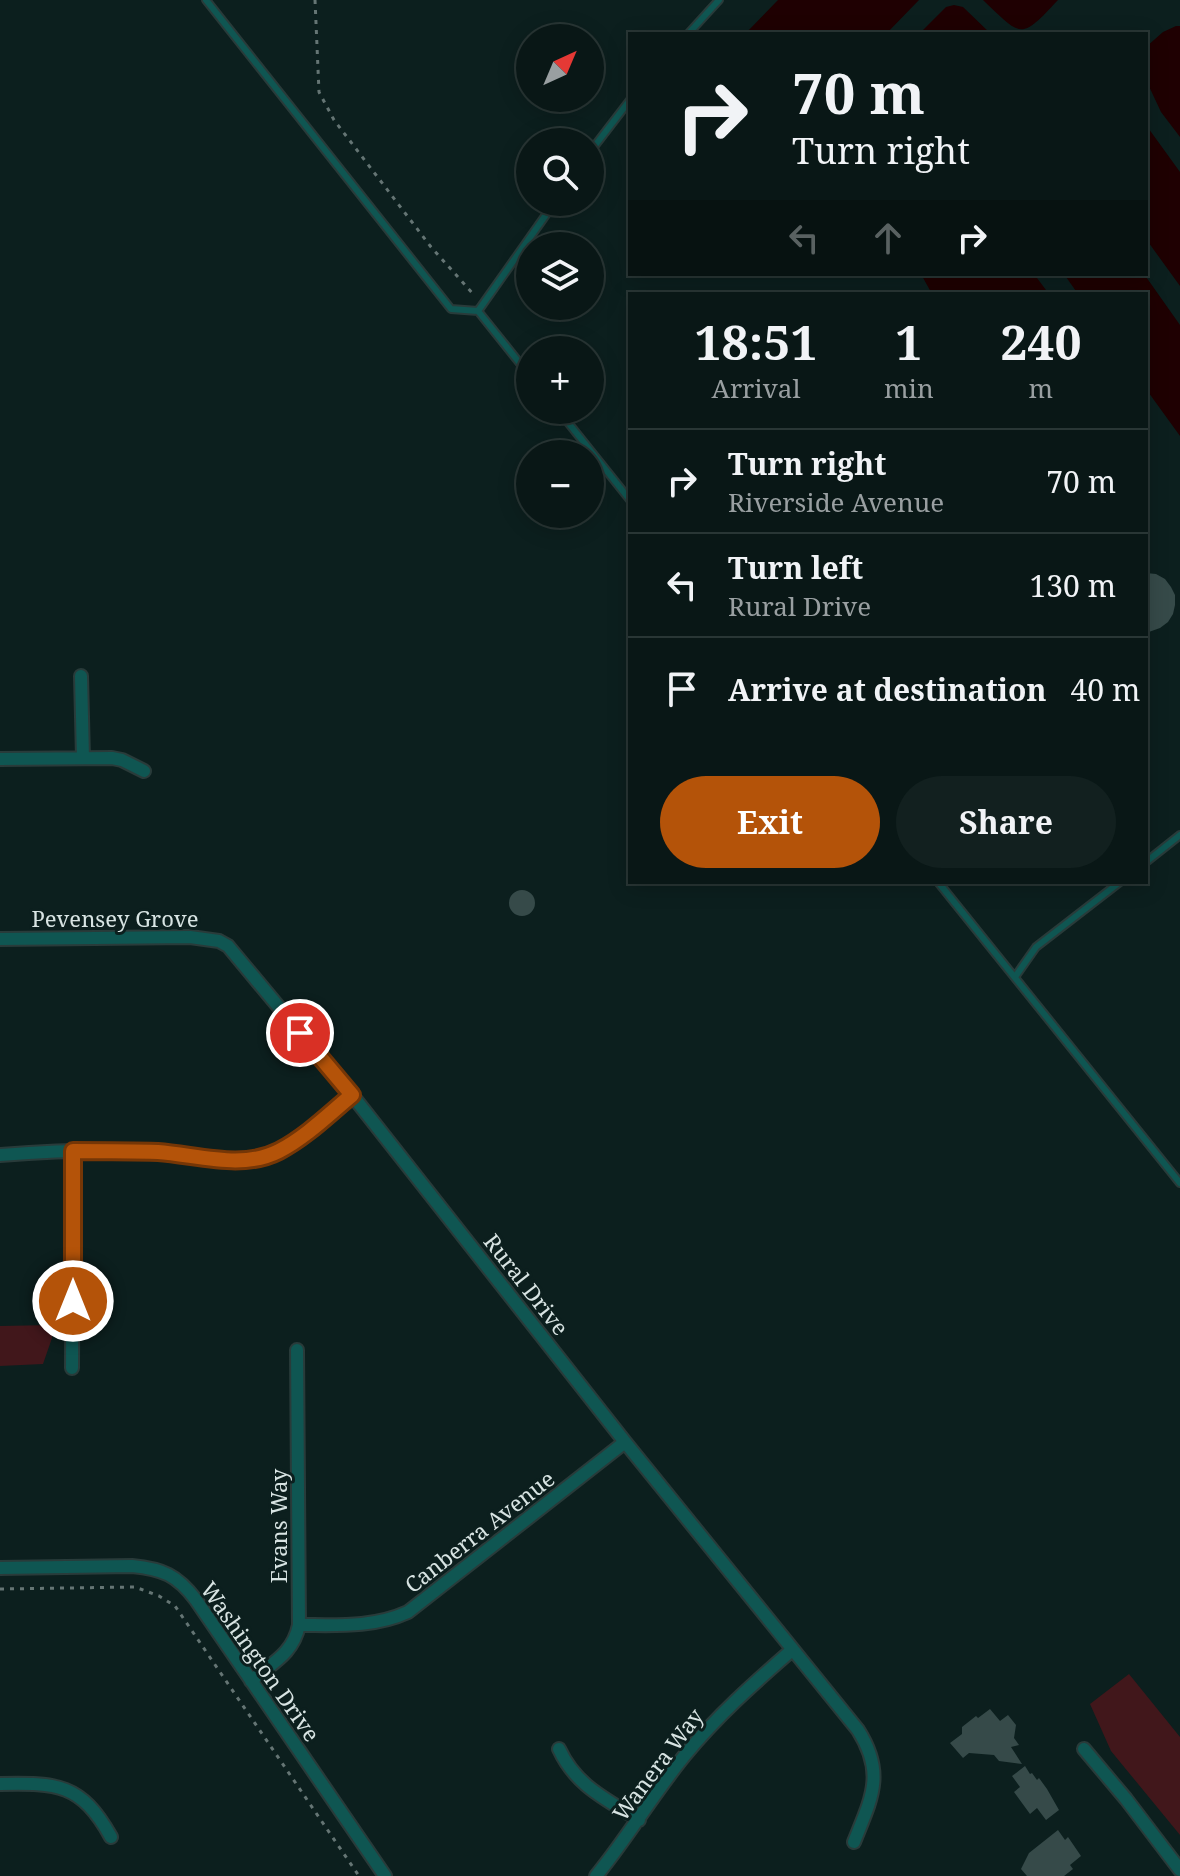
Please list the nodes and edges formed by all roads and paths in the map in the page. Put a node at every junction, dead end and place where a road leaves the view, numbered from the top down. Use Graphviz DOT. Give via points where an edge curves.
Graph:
graph roads {
  1 [pos="206,0"];
  2 [pos="315,0"];
  3 [pos="719,0"];
  4 [pos="690,32"];
  5 [pos="628,103"];
  6 [pos="604,134"];
  7 [pos="545,216"];
  8 [pos="480,308"];
  9 [pos="516,357"];
  10 [pos="569,424"];
  11 [pos="628,498"];
  12 [pos="81,676"];
  13 [pos="83,758"];
  14 [pos="0,759"];
  15 [pos="144,771"];
  16 [pos="1180,835"];
  17 [pos="1148,860"];
  18 [pos="940,884"];
  19 [pos="1117,884"];
  20 [pos="0,939"];
  21 [pos="228,946"];
  22 [pos="1015,977"];
  23 [pos="352,1095"];
  24 [pos="73,1151"];
  25 [pos="0,1155"];
  26 [pos="1180,1183"];
  27 [pos="297,1350"];
  28 [pos="72,1368"];
  29 [pos="625,1442"];
  30 [pos="0,1568"];
  31 [pos="0,1589"];
  32 [pos="299,1625"];
  33 [pos="792,1650"];
  34 [pos="251,1681"];
  35 [pos="559,1749"];
  36 [pos="1084,1749"];
  37 [pos="0,1784"];
  38 [pos="639,1820"];
  39 [pos="111,1837"];
  40 [pos="854,1842"];
  41 [pos="1180,1870"];
  42 [pos="359,1876"];
  43 [pos="385,1876"];
  44 [pos="596,1876"];
  1 -- 8 [label="lane" via="451,309"];
  2 -- 8 [label="path" via="319,92 334,120"];
  3 -- 4 [label="lane"];
  5 -- 6 [label="lane"];
  7 -- 8 [label="lane"];
  8 -- 9 [label="lane"];
  10 -- 11 [label="lane"];
  12 -- 13 [label="street"];
  13 -- 14 [label="street"];
  13 -- 15 [label="street" via="118,759"];
  16 -- 17 [label="lane"];
  18 -- 22 [label="lane"];
  19 -- 22 [label="lane" via="1036,947"];
  20 -- 21 [label="street, Pevensey Grove" via="190,937"];
  21 -- 23 [label="street, Rural Drive"];
  22 -- 26 [label="lane"];
  23 -- 24 [label="street" via="293,1142 249,1160"];
  23 -- 29 [label="street, Rural Drive"];
  24 -- 25 [label="street"];
  24 -- 28 [label="street"];
  27 -- 32 [label="street, Evans Way"];
  29 -- 32 [label="street, Canberra Avenue" via="408,1612 368,1624"];
  29 -- 33 [label="street, Rural Drive"];
  30 -- 34 [label="street, Washington Drive" via="132,1566 166,1573 186,1588"];
  31 -- 42 [label="path" via="135,1587 175,1606"];
  32 -- 34 [label="street" via="290,1648"];
  33 -- 38 [label="street, Wanera Way" via="707,1728"];
  33 -- 40 [label="street, Rural Drive" via="858,1730 871,1756 873,1795"];
  34 -- 43 [label="street, Washington Drive"];
  35 -- 38 [label="street" via="580,1780"];
  36 -- 41 [label="street"];
  37 -- 39 [label="street" via="65,1789 89,1806"];
  38 -- 44 [label="street, Wanera Way"];
}
